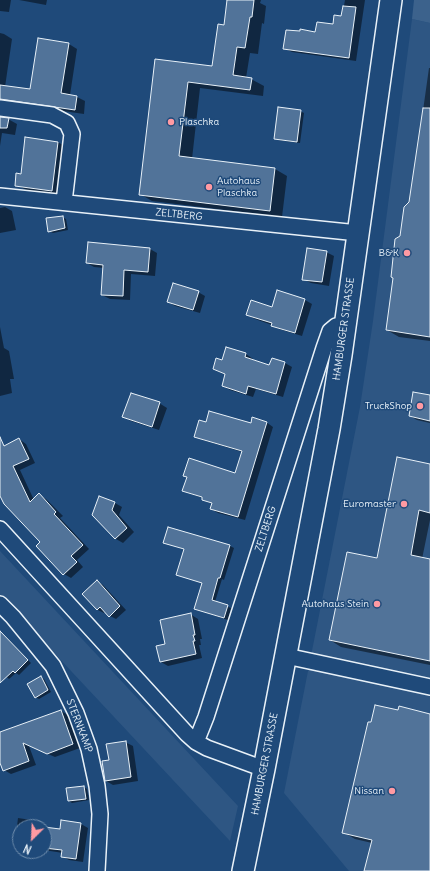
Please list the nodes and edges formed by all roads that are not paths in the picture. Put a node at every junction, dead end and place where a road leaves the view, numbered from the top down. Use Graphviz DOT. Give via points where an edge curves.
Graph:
graph roads {
  1 [pos="391,0"];
  2 [pos="0,108"];
  3 [pos="0,196"];
  4 [pos="64,202"];
  5 [pos="358,233"];
  6 [pos="345,325"];
  7 [pos="0,529"];
  8 [pos="0,604"];
  9 [pos="286,656"];
  10 [pos="430,687"];
  11 [pos="196,742"];
  12 [pos="264,769"];
  13 [pos="97,871"];
  14 [pos="243,871"];
  1 -- 5 [label="main road, HAMBURGER STRASSE"];
  2 -- 4 [label="street" via="52,115 67,122 72,134"];
  3 -- 4 [label="street, ZELTBERG"];
  4 -- 5 [label="street, ZELTBERG"];
  5 -- 6 [label="main road, HAMBURGER STRASSE"];
  6 -- 9 [label="main road, HAMBURGER STRASSE" via="329,429"];
  6 -- 11 [label="street, ZELTBERG" via="336,326 330,331"];
  7 -- 11 [label="street"];
  8 -- 13 [label="street, STERNKAMP" via="53,666 76,713 89,749 97,786 100,814"];
  9 -- 10 [label="street"];
  9 -- 12 [label="main road, HAMBURGER STRASSE"];
  11 -- 12 [label="street"];
  12 -- 14 [label="main road, HAMBURGER STRASSE"];
}
